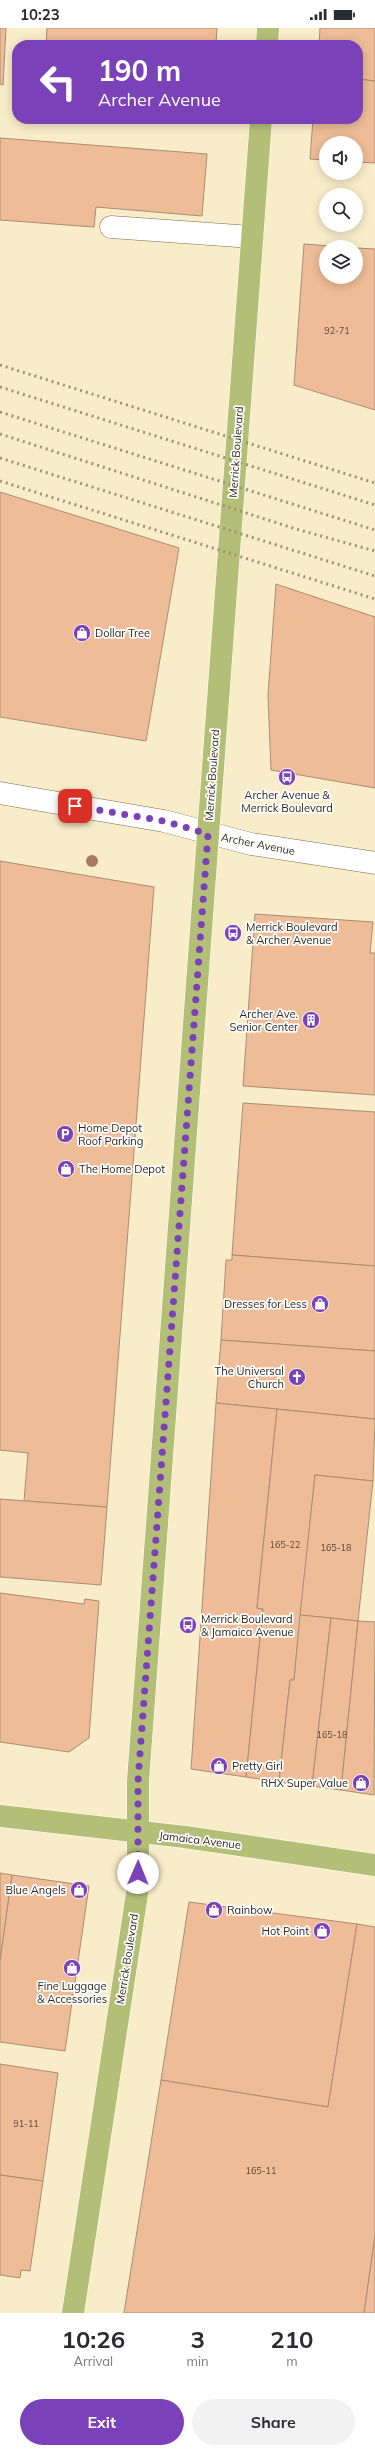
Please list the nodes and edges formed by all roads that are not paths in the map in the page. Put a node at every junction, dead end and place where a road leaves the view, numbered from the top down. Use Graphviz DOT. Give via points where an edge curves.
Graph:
graph roads {
  1 [pos="268,28"];
  2 [pos="267,40"];
  3 [pos="261,124"];
  4 [pos="111,227"];
  5 [pos="252,237"];
  6 [pos="0,794"];
  7 [pos="208,834"];
  8 [pos="375,863"];
  9 [pos="0,1816"];
  10 [pos="139,1833"];
  11 [pos="375,1865"];
  12 [pos="73,2313"];
  1 -- 2 [label="main road"];
  3 -- 5 [label="main road, Merrick Boulevard"];
  4 -- 5 [label="street"];
  5 -- 7 [label="main road, Merrick Boulevard"];
  6 -- 7 [label="street, Archer Avenue" via="164,821"];
  7 -- 8 [label="street, Archer Avenue" via="251,844"];
  7 -- 10 [label="main road, Merrick Boulevard" via="138,1781"];
  9 -- 10 [label="main road, Jamaica Avenue"];
  10 -- 11 [label="main road, Jamaica Avenue"];
  10 -- 12 [label="main road, Merrick Boulevard" via="138,1887"];
}
